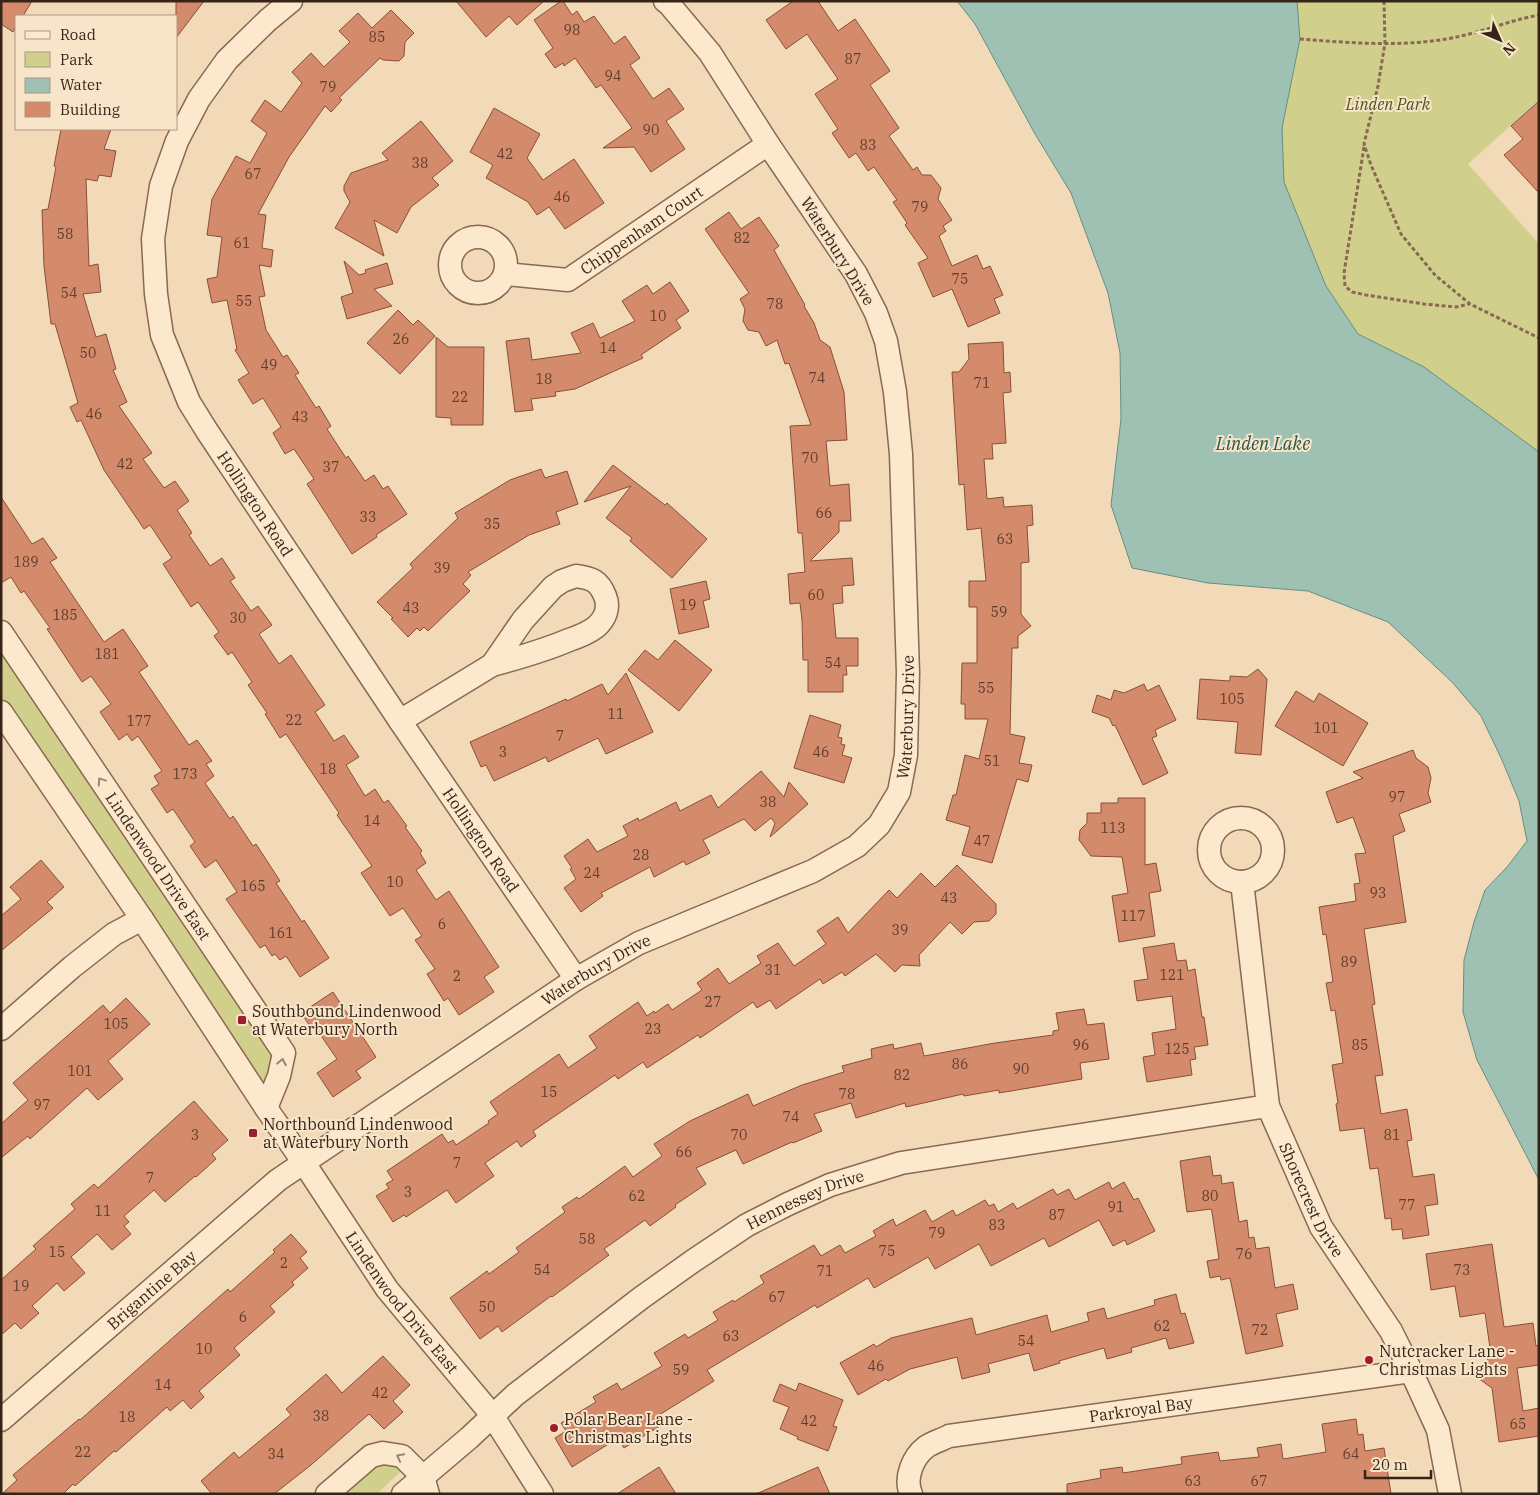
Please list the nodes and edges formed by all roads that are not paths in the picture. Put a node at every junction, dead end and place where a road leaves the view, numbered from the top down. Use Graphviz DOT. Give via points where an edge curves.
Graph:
graph roads {
  1 [pos="291,1"];
  2 [pos="665,1"];
  3 [pos="768,144"];
  4 [pos="505,274"];
  5 [pos="1,632"];
  6 [pos="492,665"];
  7 [pos="1,712"];
  8 [pos="400,721"];
  9 [pos="1242,882"];
  10 [pos="142,919"];
  11 [pos="576,979"];
  12 [pos="1,1029"];
  13 [pos="1268,1106"];
  14 [pos="266,1108"];
  15 [pos="304,1163"];
  16 [pos="1411,1371"];
  17 [pos="492,1415"];
  18 [pos="1,1420"];
  19 [pos="426,1485"];
  20 [pos="327,1494"];
  21 [pos="403,1494"];
  22 [pos="542,1494"];
  23 [pos="911,1494"];
  24 [pos="1450,1494"];
  1 -- 8 [label="street, Hollington Road" via="227,60 199,99 177,141 162,186 153,239 162,335 189,402"];
  2 -- 3 [label="street, Waterbury Drive" via="710,53"];
  3 -- 4 [label="street, Chippenham Court" via="568,280"];
  3 -- 11 [label="street, Waterbury Drive" via="856,274 876,312 886,341 896,392 901,454 908,663 906,755 899,792 879,825 857,846 812,871 639,943"];
  14 -- 5 [label="street, Lindenwood Drive East, one-way" via="284,1053"];
  6 -- 6 [label="street" via="546,650 596,627 605,616 607,602 602,587 589,578 576,576 553,587 523,620"];
  6 -- 8 [label="street"];
  7 -- 10 [label="street, Lindenwood Drive East"];
  8 -- 11 [label="street, Hollington Road"];
  9 -- 13 [label="street, Shorecrest Drive"];
  10 -- 12 [label="street" via="114,934"];
  10 -- 14 [label="street, Lindenwood Drive East"];
  11 -- 15 [label="street, Waterbury Drive"];
  13 -- 16 [label="street, Shorecrest Drive" via="1321,1227 1391,1331"];
  13 -- 17 [label="street, Hennessey Drive" via="901,1163 830,1185 748,1225 693,1261"];
  14 -- 15 [label="street, Lindenwood Drive East"];
  15 -- 17 [label="street, Lindenwood Drive East" via="387,1289"];
  15 -- 18 [label="street, Brigantine Bay" via="278,1180"];
  16 -- 23 [label="street, Parkroyal Bay" via="949,1436 926,1447 911,1466 908,1486"];
  16 -- 24 [label="street, Shorecrest Drive" via="1438,1430"];
  17 -- 19 [label="street, Hennessey Drive"];
  17 -- 22 [label="street, Lindenwood Drive East"];
  19 -- 20 [label="street, one-way" via="402,1456 383,1453 371,1456"];
  19 -- 21 [label="street, Hennessey Drive"];
}
